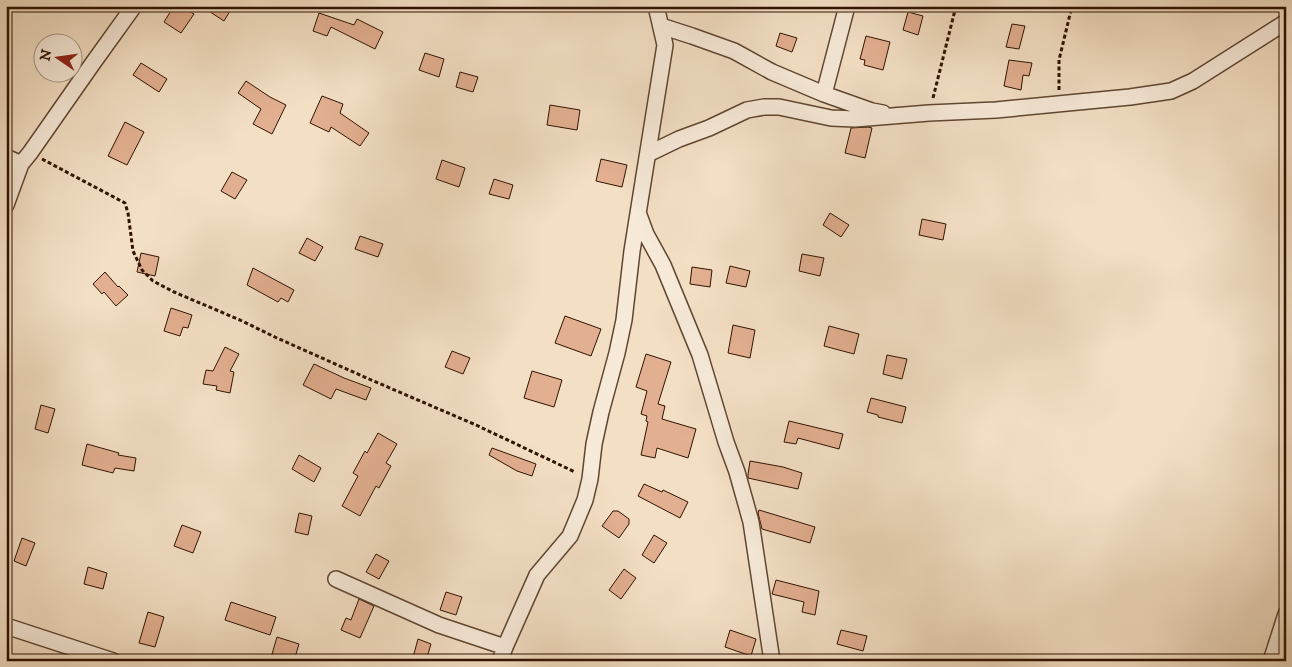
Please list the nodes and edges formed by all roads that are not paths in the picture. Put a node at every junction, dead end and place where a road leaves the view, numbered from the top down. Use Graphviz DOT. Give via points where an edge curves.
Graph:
graph roads {
  1 [pos="134,6"];
  2 [pos="656,6"];
  3 [pos="847,6"];
  4 [pos="1286,22"];
  5 [pos="661,26"];
  6 [pos="824,94"];
  7 [pos="896,115"];
  8 [pos="648,154"];
  9 [pos="6,157"];
  10 [pos="26,158"];
  11 [pos="6,205"];
  12 [pos="638,213"];
  13 [pos="336,579"];
  14 [pos="1286,614"];
  15 [pos="6,626"];
  16 [pos="503,654"];
  17 [pos="113,661"];
  18 [pos="772,661"];
  19 [pos="1271,661"];
  1 -- 10 [label="street"];
  2 -- 5 [label="street"];
  3 -- 6 [label="street"];
  4 -- 7 [label="street" via="1208,73 1171,91 996,110"];
  5 -- 6 [label="street" via="734,51 772,72"];
  5 -- 8 [label="street" via="665,45"];
  6 -- 7 [label="street" via="872,111"];
  7 -- 8 [label="street" via="831,118 764,107 747,110"];
  8 -- 12 [label="street"];
  9 -- 10 [label="street"];
  10 -- 11 [label="street"];
  12 -- 16 [label="street" via="624,320 594,444 585,500 570,536 537,575"];
  12 -- 18 [label="street" via="700,355 737,472 751,522"];
  13 -- 16 [label="street"];
  14 -- 19 [label="street"];
  15 -- 17 [label="street"];
}
